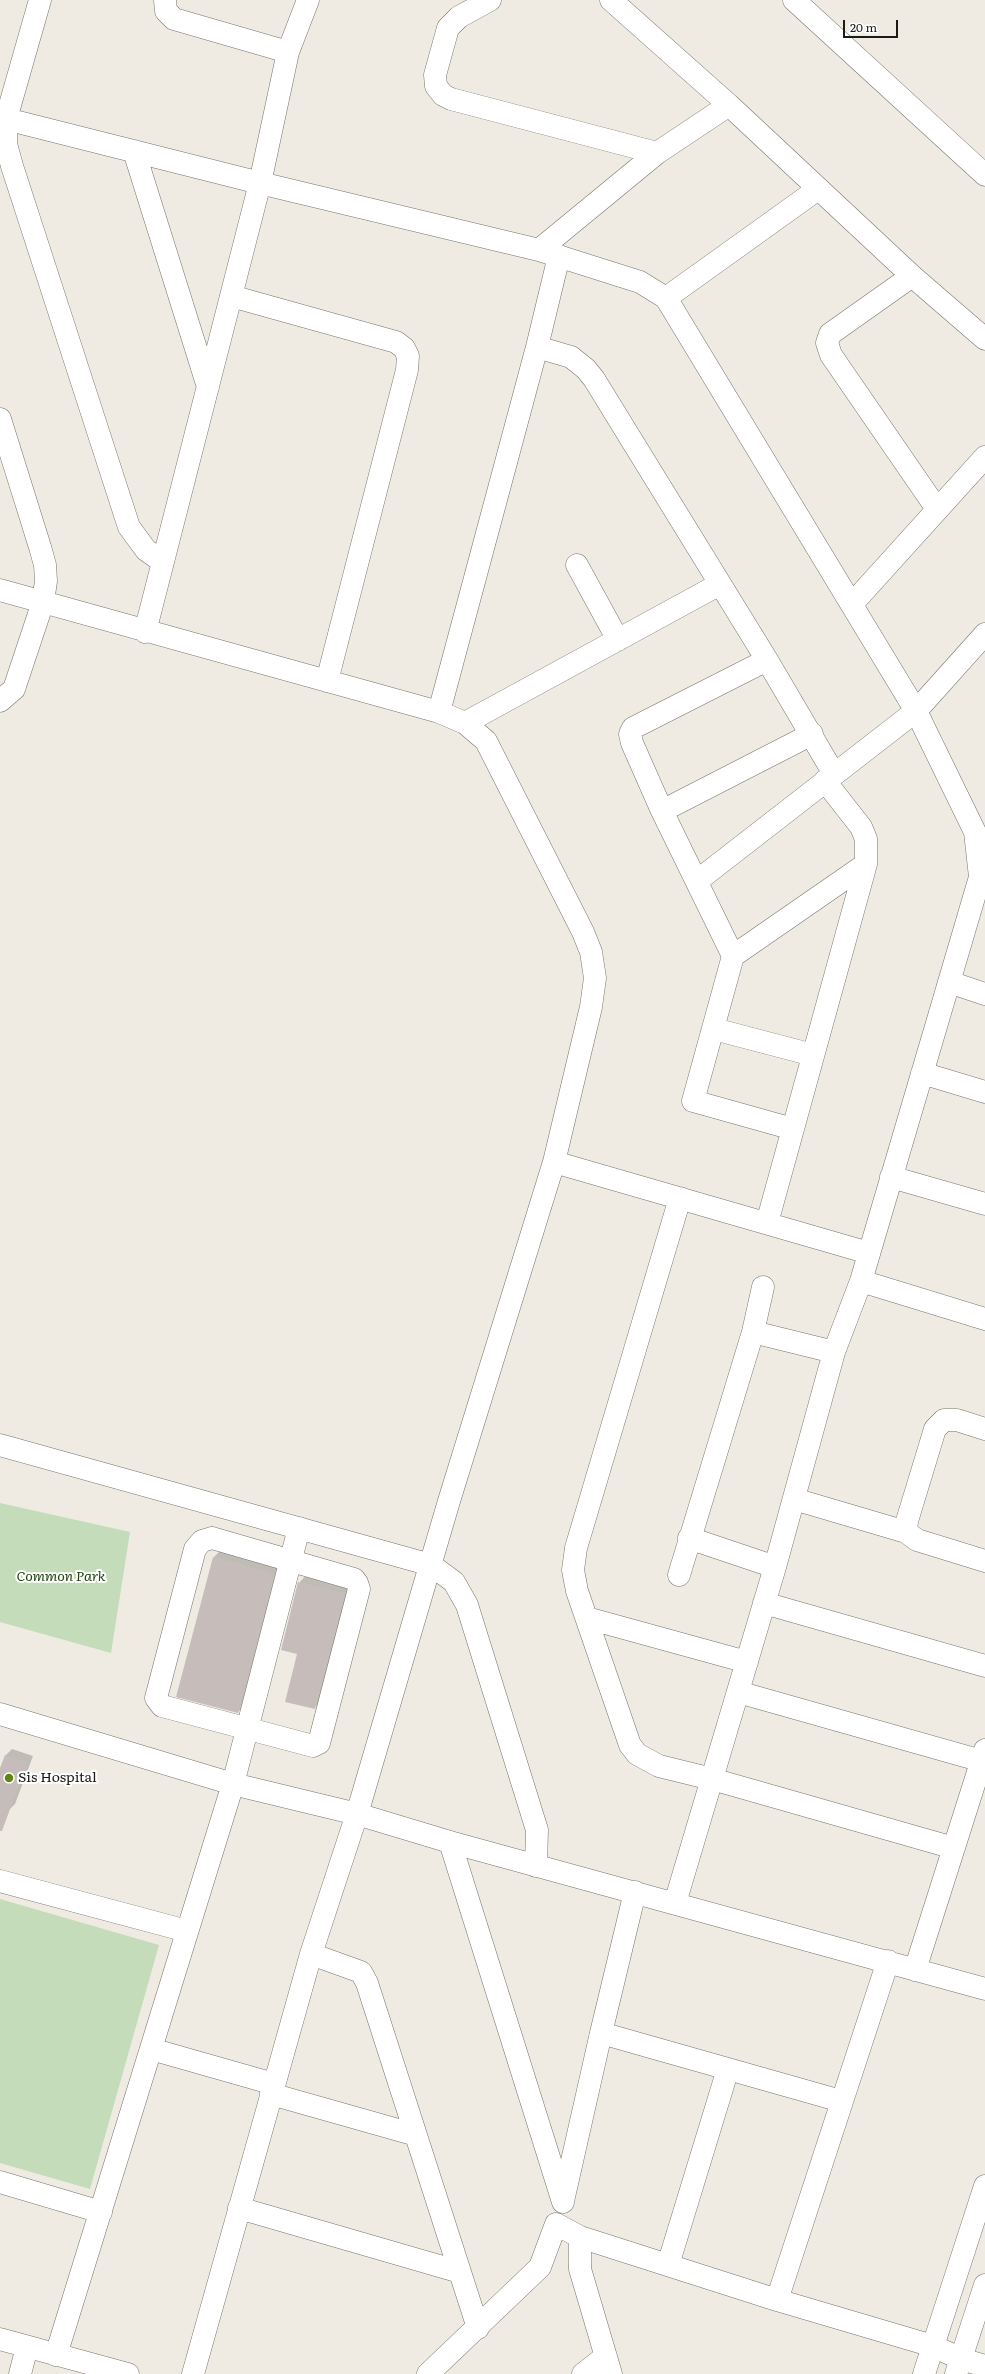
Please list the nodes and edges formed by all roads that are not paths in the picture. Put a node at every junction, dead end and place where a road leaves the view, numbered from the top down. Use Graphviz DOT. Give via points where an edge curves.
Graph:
graph roads {
  1 [pos="40,0"];
  2 [pos="165,0"];
  3 [pos="308,0"];
  4 [pos="490,0"];
  5 [pos="611,0"];
  6 [pos="794,0"];
  7 [pos="288,52"];
  8 [pos="729,105"];
  9 [pos="3,118"];
  10 [pos="134,151"];
  11 [pos="657,153"];
  12 [pos="985,175"];
  13 [pos="260,183"];
  14 [pos="818,189"];
  15 [pos="549,253"];
  16 [pos="912,276"];
  17 [pos="231,296"];
  18 [pos="666,298"];
  19 [pos="985,339"];
  20 [pos="537,347"];
  21 [pos="208,387"];
  22 [pos="0,419"];
  23 [pos="985,457"];
  24 [pos="7,462"];
  25 [pos="937,509"];
  26 [pos="163,562"];
  27 [pos="578,565"];
  28 [pos="720,584"];
  29 [pos="0,590"];
  30 [pos="43,602"];
  31 [pos="852,604"];
  32 [pos="145,632"];
  33 [pos="985,634"];
  34 [pos="618,640"];
  35 [pos="768,660"];
  36 [pos="327,681"];
  37 [pos="0,701"];
  38 [pos="916,711"];
  39 [pos="439,712"];
  40 [pos="465,723"];
  41 [pos="812,734"];
  42 [pos="829,778"];
  43 [pos="662,811"];
  44 [pos="866,864"];
  45 [pos="983,877"];
  46 [pos="697,882"];
  47 [pos="733,956"];
  48 [pos="949,982"];
  49 [pos="985,994"];
  50 [pos="714,1029"];
  51 [pos="813,1056"];
  52 [pos="922,1073"];
  53 [pos="985,1092"];
  54 [pos="793,1129"];
  55 [pos="554,1162"];
  56 [pos="892,1177"];
  57 [pos="680,1198"];
  58 [pos="985,1204"];
  59 [pos="767,1223"];
  60 [pos="869,1253"];
  61 [pos="860,1281"];
  62 [pos="763,1287"];
  63 [pos="985,1319"];
  64 [pos="753,1332"];
  65 [pos="834,1352"];
  66 [pos="985,1429"];
  67 [pos="0,1445"];
  68 [pos="794,1498"];
  69 [pos="299,1528"];
  70 [pos="906,1532"];
  71 [pos="690,1538"];
  72 [pos="291,1561"];
  73 [pos="985,1561"];
  74 [pos="431,1565"];
  75 [pos="775,1567"];
  76 [pos="679,1575"];
  77 [pos="764,1603"];
  78 [pos="587,1618"];
  79 [pos="747,1662"];
  80 [pos="985,1666"];
  81 [pos="738,1692"];
  82 [pos="0,1714"];
  83 [pos="247,1728"];
  84 [pos="983,1756"];
  85 [pos="712,1779"];
  86 [pos="233,1784"];
  87 [pos="357,1814"];
  88 [pos="450,1842"];
  89 [pos="954,1848"];
  90 [pos="536,1866"];
  91 [pos="0,1881"];
  92 [pos="635,1892"];
  93 [pos="675,1903"];
  94 [pos="187,1931"];
  95 [pos="311,1954"];
  96 [pos="888,1961"];
  97 [pos="915,1970"];
  98 [pos="985,1989"];
  99 [pos="601,2033"];
  100 [pos="151,2048"];
  101 [pos="728,2069"];
  102 [pos="273,2089"];
  103 [pos="841,2101"];
  104 [pos="416,2135"];
  105 [pos="0,2182"];
  106 [pos="985,2186"];
  107 [pos="563,2202"];
  108 [pos="239,2208"];
  109 [pos="100,2212"];
  110 [pos="556,2224"];
  111 [pos="580,2237"];
  112 [pos="668,2265"];
  113 [pos="460,2272"];
  114 [pos="985,2285"];
  115 [pos="777,2300"];
  116 [pos="478,2328"];
  117 [pos="0,2339"];
  118 [pos="933,2346"];
  119 [pos="27,2347"];
  120 [pos="56,2354"];
  121 [pos="609,2365"];
  122 [pos="974,2365"];
  123 [pos="20,2374"];
  124 [pos="128,2374"];
  125 [pos="193,2374"];
  126 [pos="428,2374"];
  127 [pos="584,2374"];
  128 [pos="924,2374"];
  1 -- 9 [label="street"];
  2 -- 7 [label="street" via="166,11 174,19"];
  3 -- 7 [label="street"];
  4 -- 11 [label="street" via="459,17 448,28 435,75 436,86 443,95"];
  5 -- 8 [label="street"];
  6 -- 12 [label="street"];
  7 -- 13 [label="street"];
  8 -- 11 [label="street"];
  8 -- 14 [label="street"];
  9 -- 10 [label="street"];
  9 -- 26 [label="street" via="12,166 129,527 146,550"];
  10 -- 13 [label="street"];
  10 -- 21 [label="street"];
  11 -- 15 [label="street"];
  13 -- 15 [label="street"];
  13 -- 17 [label="street"];
  14 -- 16 [label="street"];
  14 -- 18 [label="street"];
  15 -- 18 [label="street" via="640,282"];
  15 -- 20 [label="street"];
  16 -- 19 [label="street"];
  16 -- 25 [label="street" via="830,334 827,343 831,355"];
  17 -- 21 [label="street"];
  17 -- 36 [label="street" via="396,342 404,348 408,356 407,370"];
  18 -- 31 [label="street"];
  20 -- 28 [label="street" via="571,357 586,369"];
  20 -- 39 [label="street"];
  21 -- 26 [label="street"];
  22 -- 24 [label="street"];
  23 -- 25 [label="street"];
  24 -- 30 [label="street" via="45,565"];
  25 -- 31 [label="street"];
  26 -- 32 [label="street"];
  27 -- 34 [label="street"];
  28 -- 34 [label="street"];
  28 -- 35 [label="street"];
  29 -- 30 [label="street"];
  30 -- 32 [label="street"];
  30 -- 37 [label="street" via="14,690"];
  31 -- 38 [label="street"];
  32 -- 36 [label="street"];
  33 -- 38 [label="street"];
  34 -- 40 [label="street"];
  35 -- 41 [label="street"];
  35 -- 43 [label="street" via="633,728 630,734 632,743"];
  36 -- 39 [label="street"];
  38 -- 42 [label="street"];
  38 -- 45 [label="street" via="975,832"];
  39 -- 40 [label="street"];
  40 -- 55 [label="street" via="486,741 591,952 595,978 591,1007"];
  41 -- 42 [label="street"];
  41 -- 43 [label="street"];
  42 -- 44 [label="street" via="866,838"];
  42 -- 46 [label="street"];
  43 -- 46 [label="street"];
  44 -- 47 [label="street"];
  44 -- 51 [label="street"];
  45 -- 48 [label="street"];
  46 -- 47 [label="street"];
  47 -- 50 [label="street"];
  48 -- 49 [label="street"];
  48 -- 52 [label="street"];
  50 -- 51 [label="street"];
  50 -- 54 [label="street" via="693,1101"];
  51 -- 54 [label="street"];
  52 -- 53 [label="street"];
  52 -- 56 [label="street"];
  54 -- 59 [label="street"];
  55 -- 57 [label="street"];
  55 -- 74 [label="street"];
  56 -- 58 [label="street"];
  56 -- 60 [label="street"];
  57 -- 59 [label="street"];
  57 -- 78 [label="street" via="576,1548 573,1570 577,1591"];
  59 -- 60 [label="street"];
  60 -- 61 [label="street"];
  61 -- 63 [label="street"];
  61 -- 65 [label="street"];
  62 -- 64 [label="street"];
  64 -- 65 [label="street"];
  64 -- 71 [label="street"];
  65 -- 68 [label="street"];
  66 -- 70 [label="street" via="957,1420 944,1420 935,1429 907,1521"];
  67 -- 69 [label="street"];
  68 -- 70 [label="street"];
  68 -- 75 [label="street"];
  69 -- 72 [label="street"];
  69 -- 74 [label="street"];
  70 -- 73 [label="street" via="917,1540"];
  71 -- 75 [label="street"];
  71 -- 76 [label="street"];
  72 -- 83 [label="street"];
  72 -- 83 [label="street" via="354,1580 359,1589 321,1736 319,1743 313,1746"];
  72 -- 83 [label="street" via="212,1538 202,1541 195,1549 158,1688 156,1698 162,1706"];
  74 -- 87 [label="street"];
  74 -- 90 [label="street" via="454,1582 467,1605 536,1830"];
  75 -- 77 [label="street"];
  77 -- 79 [label="street"];
  77 -- 80 [label="street"];
  78 -- 79 [label="street"];
  78 -- 85 [label="street" via="630,1744 637,1754 659,1766"];
  79 -- 81 [label="street"];
  81 -- 84 [label="street"];
  81 -- 85 [label="street"];
  82 -- 86 [label="street"];
  83 -- 86 [label="street"];
  84 -- 89 [label="street"];
  85 -- 89 [label="street"];
  85 -- 93 [label="street"];
  86 -- 87 [label="street"];
  86 -- 94 [label="street"];
  87 -- 88 [label="street"];
  87 -- 95 [label="street"];
  88 -- 90 [label="street"];
  88 -- 107 [label="street"];
  89 -- 97 [label="street"];
  90 -- 92 [label="street"];
  91 -- 94 [label="street"];
  92 -- 93 [label="street"];
  92 -- 99 [label="street"];
  93 -- 96 [label="street"];
  94 -- 100 [label="street"];
  95 -- 102 [label="street"];
  95 -- 104 [label="street" via="361,1972"];
  96 -- 97 [label="street"];
  96 -- 103 [label="street"];
  97 -- 98 [label="street"];
  99 -- 101 [label="street"];
  99 -- 107 [label="street"];
  100 -- 102 [label="street"];
  100 -- 109 [label="street"];
  101 -- 103 [label="street"];
  101 -- 112 [label="street"];
  102 -- 104 [label="street"];
  102 -- 108 [label="street"];
  103 -- 115 [label="street"];
  104 -- 113 [label="street"];
  105 -- 109 [label="street"];
  106 -- 118 [label="street"];
  107 -- 110 [label="street"];
  108 -- 113 [label="street"];
  108 -- 125 [label="street"];
  109 -- 120 [label="street"];
  110 -- 111 [label="street"];
  110 -- 116 [label="street" via="540,2267"];
  111 -- 112 [label="street"];
  111 -- 121 [label="street" via="580,2269"];
  112 -- 115 [label="street"];
  113 -- 116 [label="street"];
  114 -- 122 [label="street"];
  115 -- 118 [label="street"];
  116 -- 126 [label="street"];
  117 -- 119 [label="street"];
  118 -- 122 [label="street"];
  118 -- 128 [label="street"];
  119 -- 120 [label="street"];
  119 -- 123 [label="street"];
  120 -- 124 [label="street"];
  121 -- 127 [label="street"];
}
